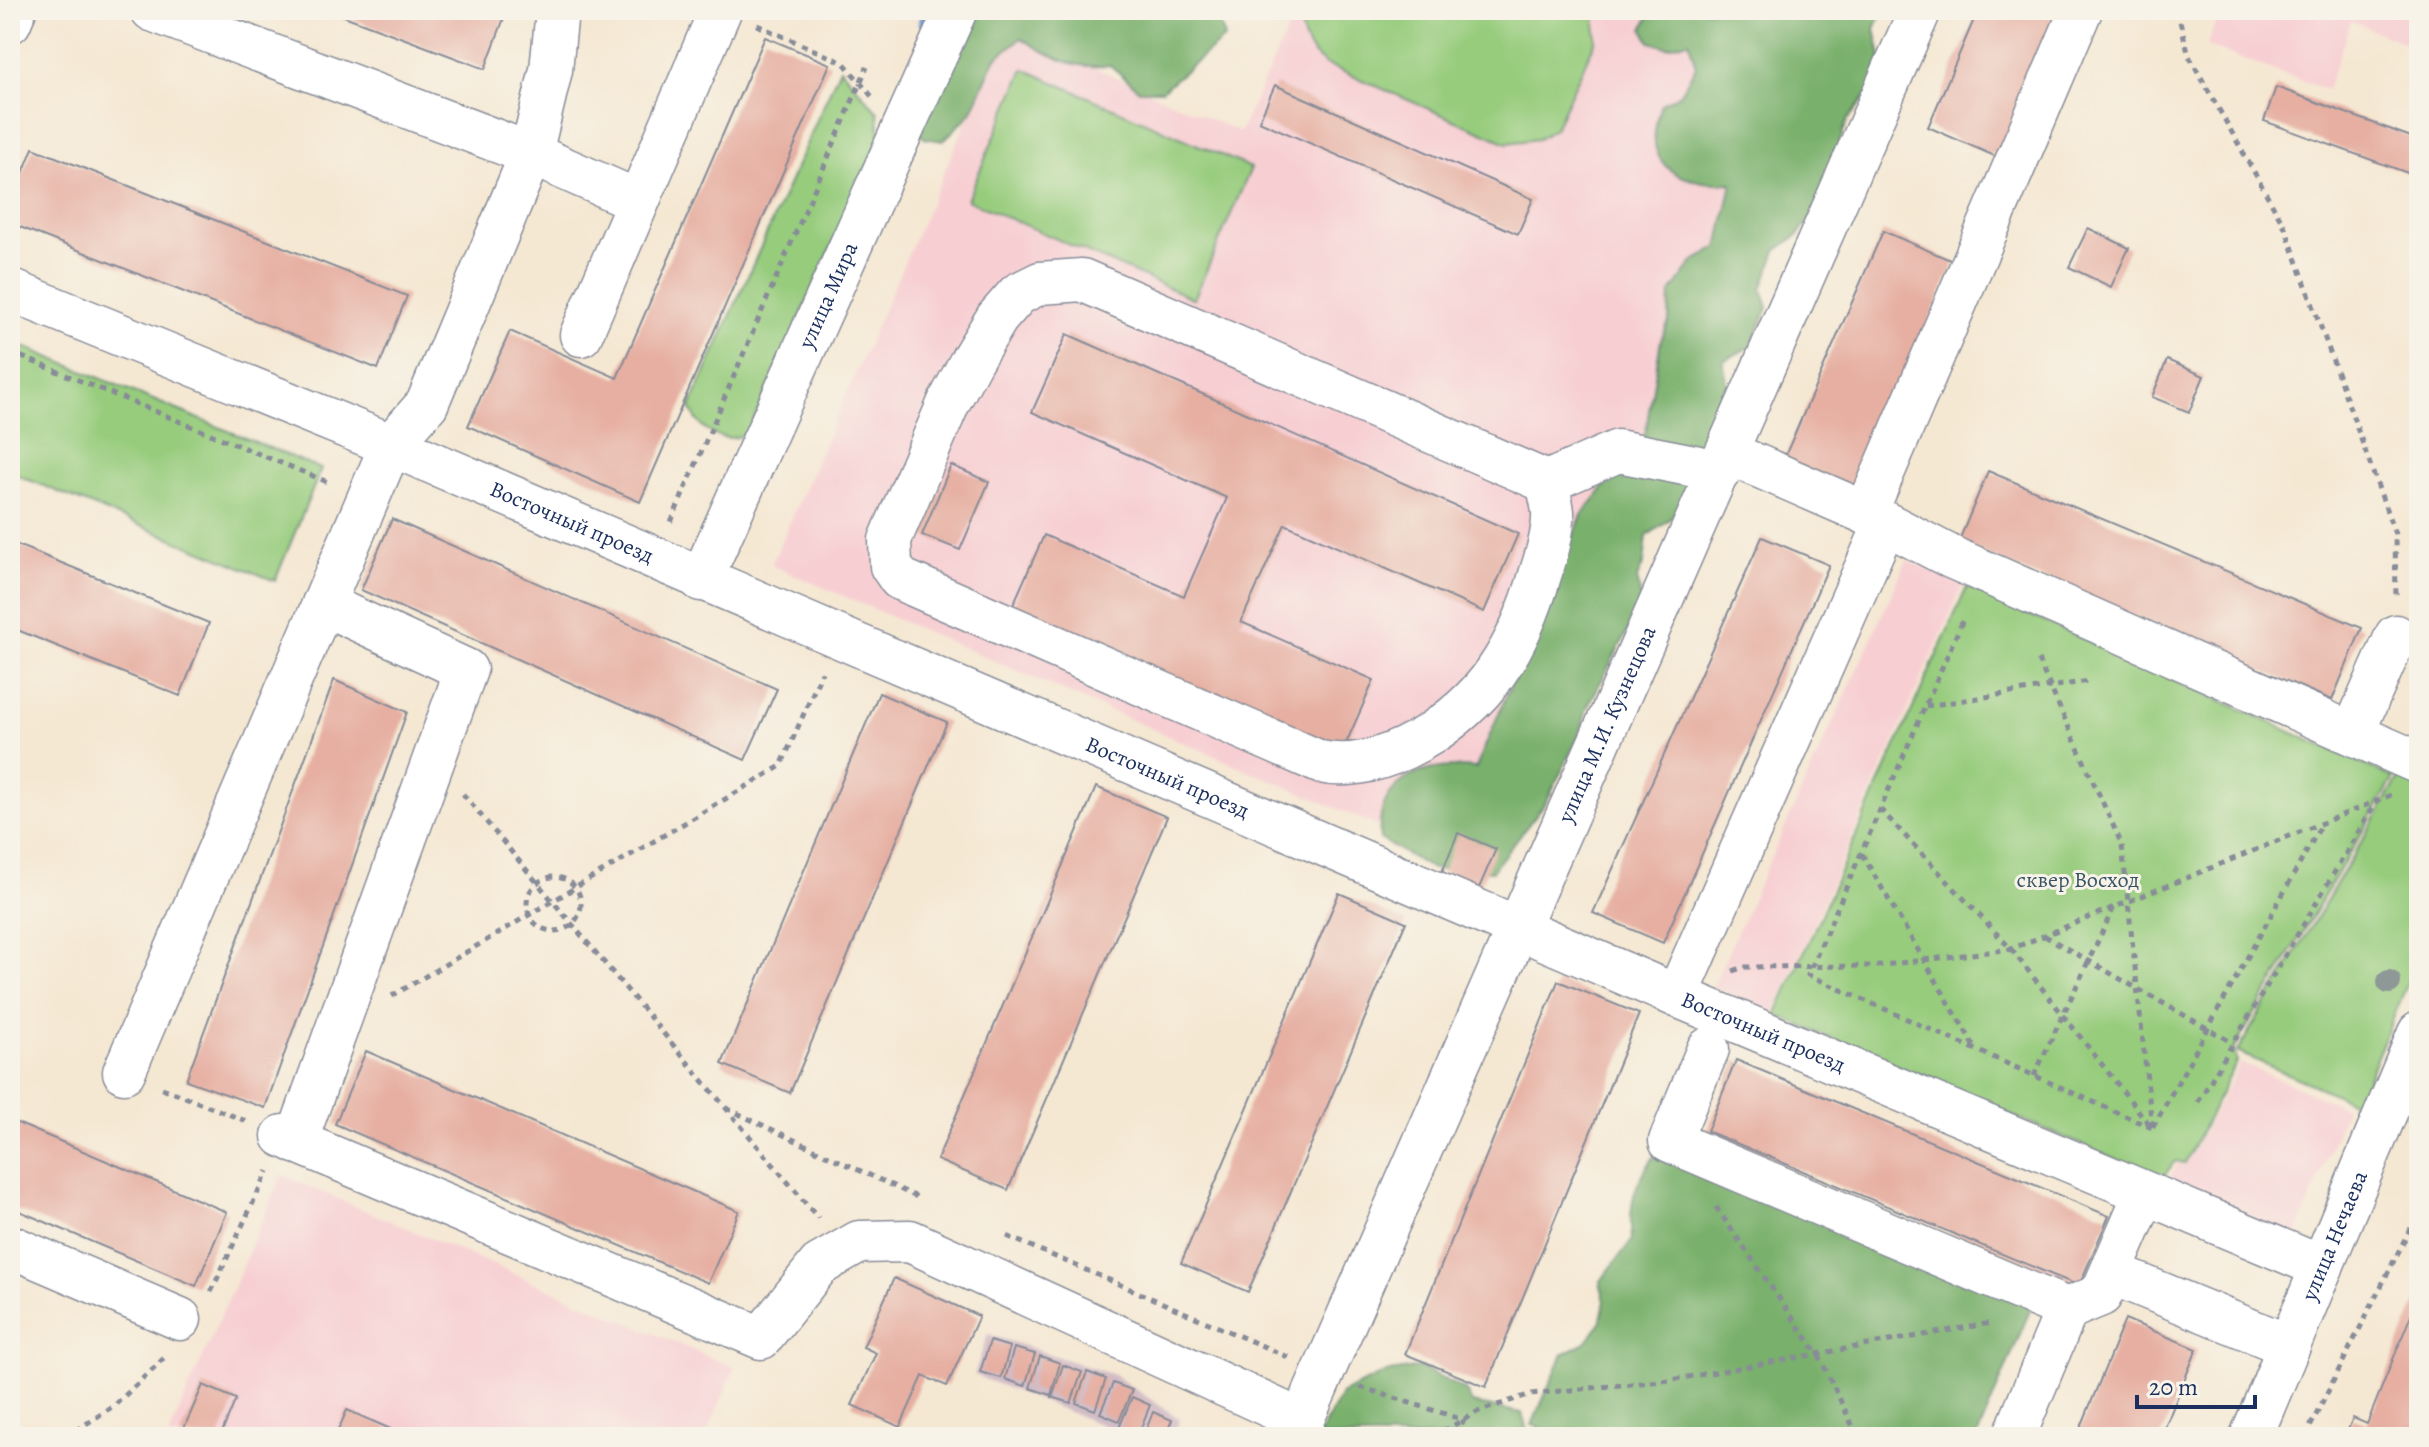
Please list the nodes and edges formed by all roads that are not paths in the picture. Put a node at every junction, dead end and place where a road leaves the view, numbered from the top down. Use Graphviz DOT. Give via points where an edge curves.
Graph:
graph roads {
  1 [pos="15,10"];
  2 [pos="152,10"];
  3 [pos="557,10"];
  4 [pos="956,10"];
  5 [pos="1920,10"];
  6 [pos="2081,10"];
  7 [pos="720,11"];
  8 [pos="10,22"];
  9 [pos="531,154"];
  10 [pos="638,201"];
  11 [pos="10,290"];
  12 [pos="581,335"];
  13 [pos="391,445"];
  14 [pos="1724,462"];
  15 [pos="1547,482"];
  16 [pos="1875,519"];
  17 [pos="701,580"];
  18 [pos="323,604"];
  19 [pos="2396,636"];
  20 [pos="2353,733"];
  21 [pos="2412,778"];
  22 [pos="1518,927"];
  23 [pos="1677,996"];
  24 [pos="2419,1033"];
  25 [pos="1708,1049"];
  26 [pos="124,1072"];
  27 [pos="2403,1121"];
  28 [pos="2145,1193"];
  29 [pos="10,1246"];
  30 [pos="2322,1267"];
  31 [pos="2111,1273"];
  32 [pos="2067,1309"];
  33 [pos="180,1319"];
  34 [pos="2289,1346"];
  35 [pos="1298,1429"];
  36 [pos="2014,1437"];
  37 [pos="2251,1437"];
  1 -- 8 [label="street"];
  2 -- 9 [label="street"];
  3 -- 9 [label="street" via="551,70"];
  4 -- 17 [label="street, улица Мира"];
  5 -- 14 [label="street, улица М.И. Кузнецова"];
  6 -- 16 [label="street"];
  7 -- 10 [label="street"];
  9 -- 10 [label="street"];
  9 -- 13 [label="street" via="427,404"];
  10 -- 12 [label="street"];
  11 -- 13 [label="street, Восточный проезд"];
  13 -- 17 [label="street, Восточный проезд"];
  13 -- 18 [label="street"];
  14 -- 15 [label="street" via="1618,451"];
  14 -- 16 [label="street"];
  14 -- 22 [label="street, улица М.И. Кузнецова"];
  15 -- 15 [label="street" via="1082,280 1040,283 1018,294 997,318 949,402 890,540 891,566 900,579 1320,762 1343,767 1375,761 1414,743 1474,698 1496,673 1529,607 1546,557 1553,513"];
  16 -- 20 [label="street"];
  16 -- 23 [label="street"];
  17 -- 22 [label="street, Восточный проезд"];
  18 -- 26 [label="street"];
  18 -- 35 [label="street" via="466,670 336,1029 290,1139 761,1338 819,1265 859,1242 910,1241"];
  19 -- 20 [label="street"];
  20 -- 21 [label="street"];
  22 -- 23 [label="street, Восточный проезд"];
  22 -- 35 [label="street, улица М.И. Кузнецова"];
  23 -- 28 [label="street, Восточный проезд"];
  24 -- 27 [label="street, улица Нечаева"];
  25 -- 32 [label="street" via="1670,1141"];
  27 -- 30 [label="street, улица Нечаева"];
  28 -- 30 [label="street, Восточный проезд"];
  28 -- 31 [label="street"];
  29 -- 33 [label="street"];
  30 -- 34 [label="street, улица Нечаева"];
  31 -- 32 [label="street" via="2101,1295"];
  31 -- 34 [label="street"];
  32 -- 36 [label="street"];
  34 -- 37 [label="street, улица Нечаева"];
}
